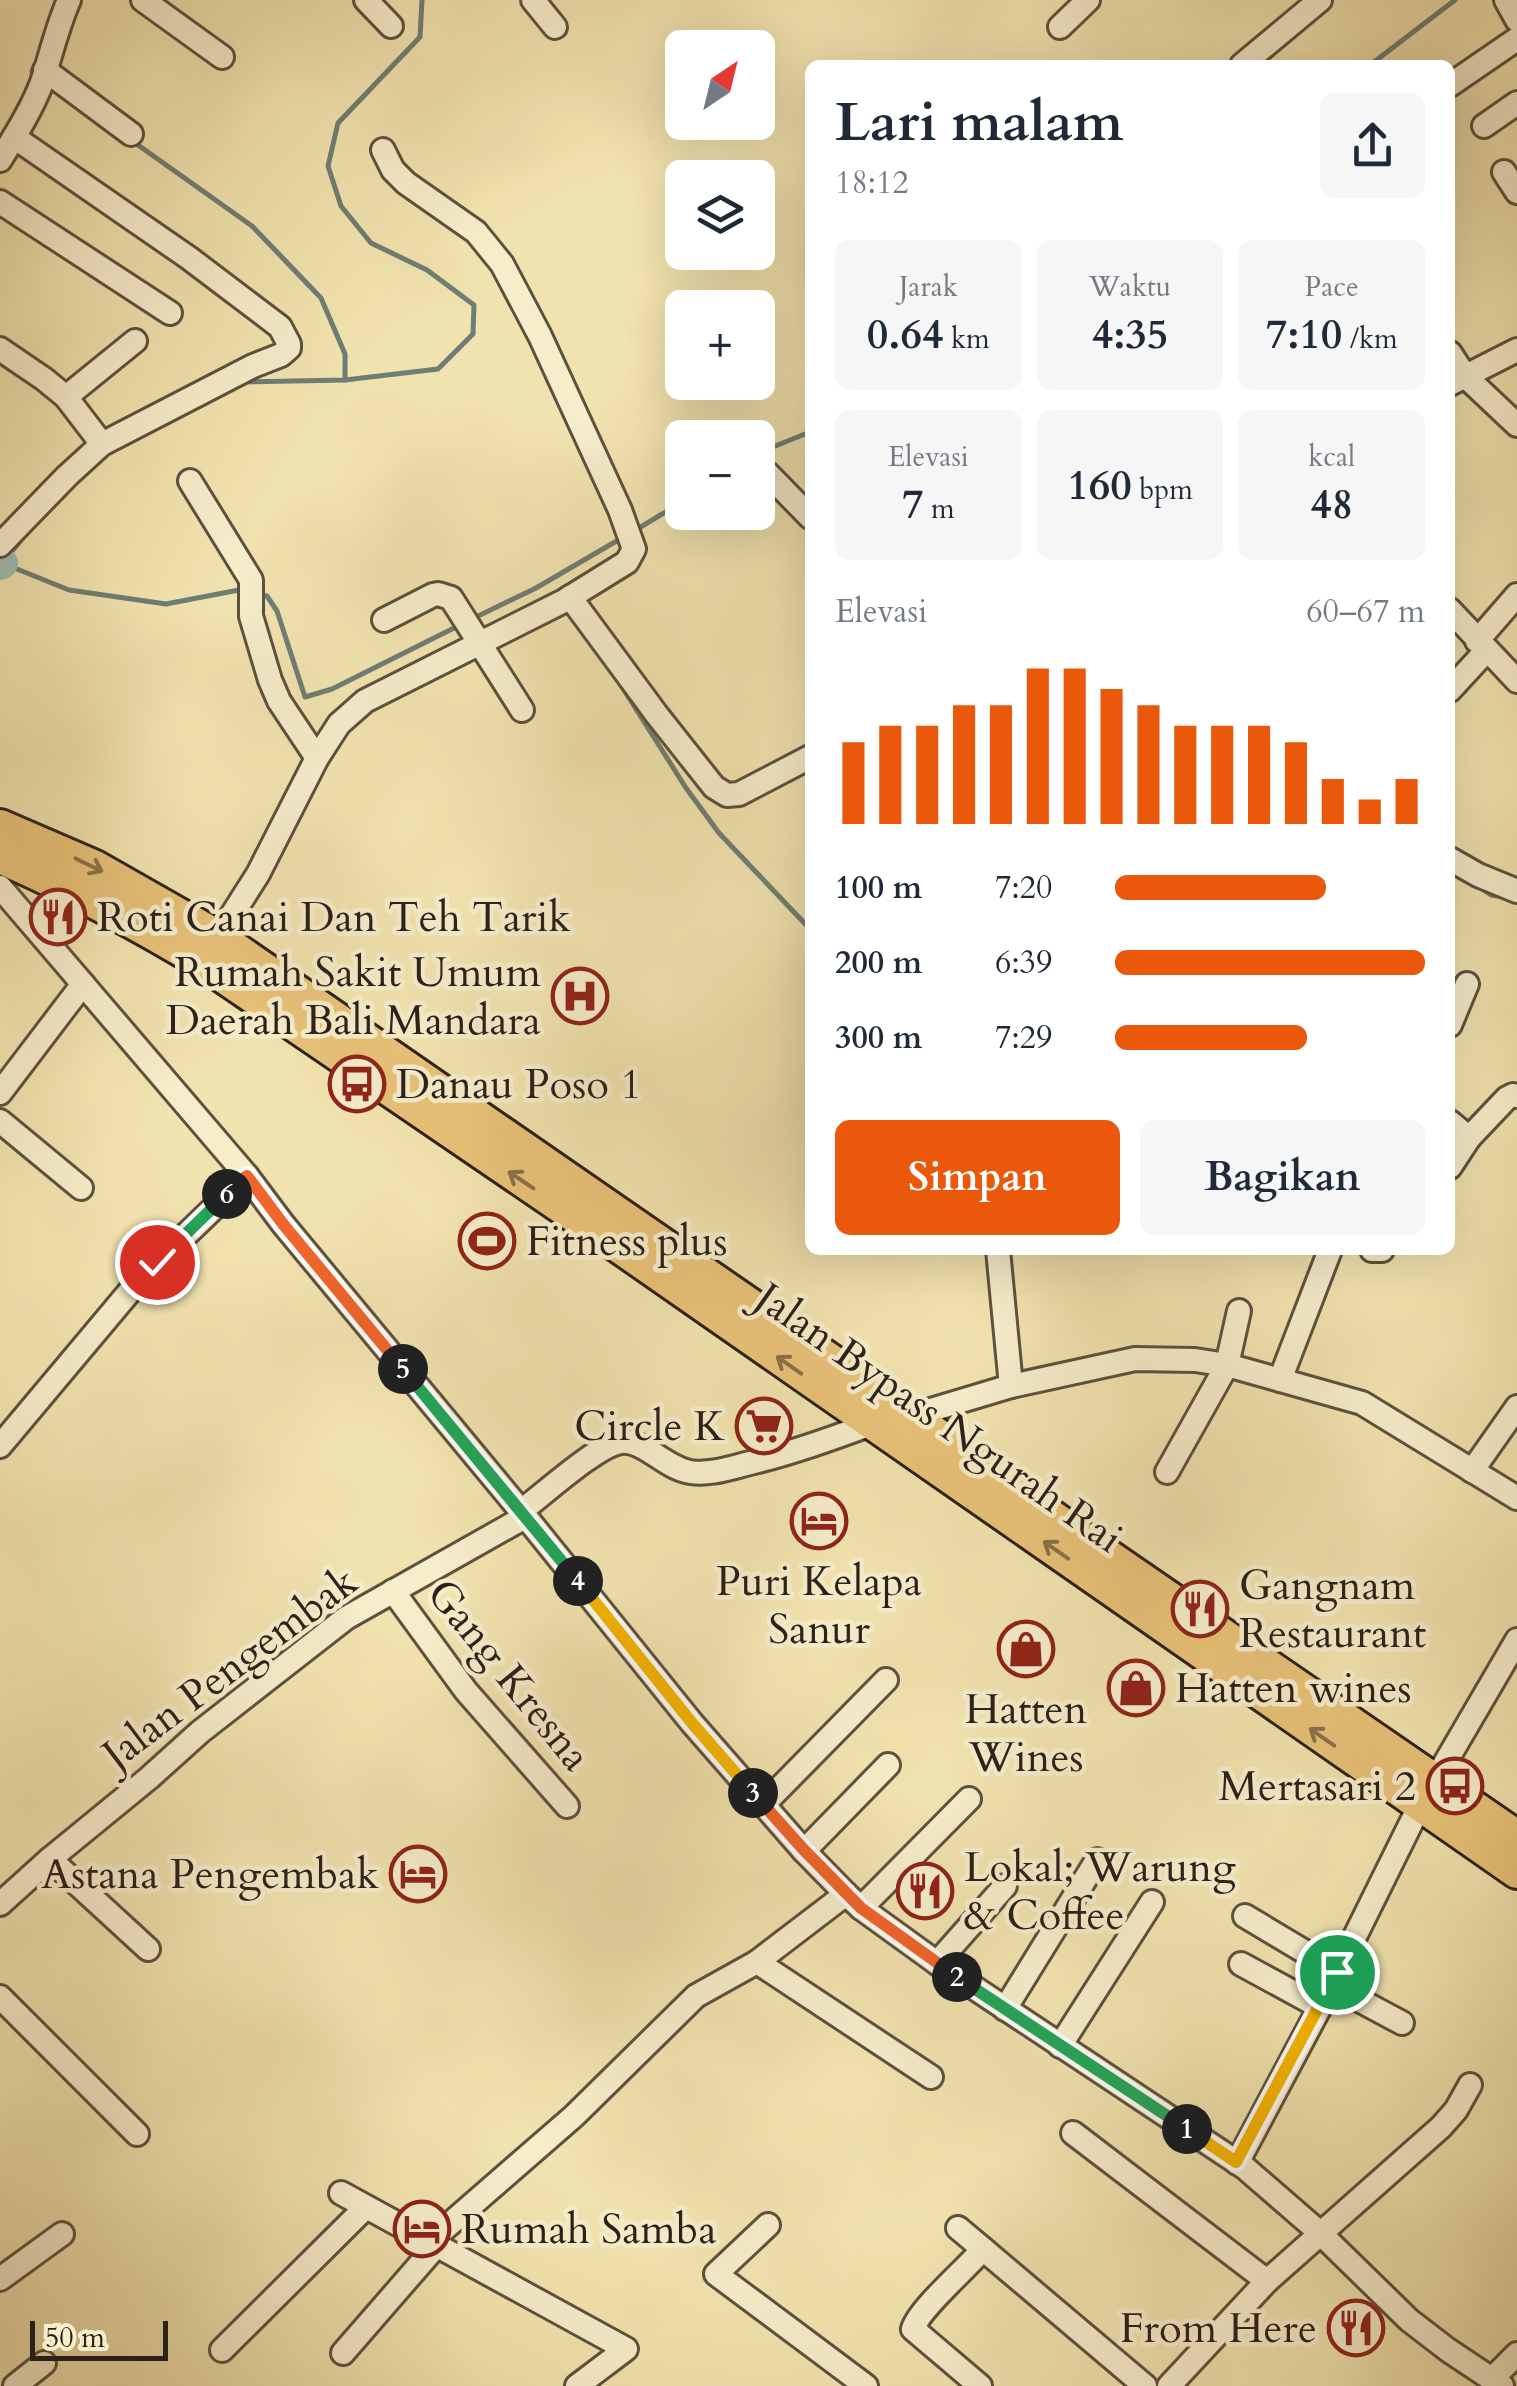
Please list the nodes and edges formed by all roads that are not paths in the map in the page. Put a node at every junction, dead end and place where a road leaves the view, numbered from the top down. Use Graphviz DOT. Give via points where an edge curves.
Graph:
graph roads {
  1 [pos="69,0"];
  2 [pos="144,0"];
  3 [pos="366,0"];
  4 [pos="533,0"];
  5 [pos="1088,0"];
  6 [pos="1320,0"];
  7 [pos="1506,0"];
  8 [pos="1517,20"];
  9 [pos="391,26"];
  10 [pos="555,27"];
  11 [pos="1060,27"];
  12 [pos="1517,39"];
  13 [pos="222,57"];
  14 [pos="1248,60"];
  15 [pos="45,70"];
  16 [pos="1455,82"];
  17 [pos="1517,103"];
  18 [pos="1484,126"];
  19 [pos="131,134"];
  20 [pos="14,137"];
  21 [pos="383,150"];
  22 [pos="0,160"];
  23 [pos="1504,172"];
  24 [pos="1517,192"];
  25 [pos="0,202"];
  26 [pos="170,313"];
  27 [pos="135,341"];
  28 [pos="0,348"];
  29 [pos="1517,350"];
  30 [pos="1458,380"];
  31 [pos="66,397"];
  32 [pos="1517,425"];
  33 [pos="102,444"];
  34 [pos="190,480"];
  35 [pos="775,482"];
  36 [pos="805,512"];
  37 [pos="0,545"];
  38 [pos="1517,595"];
  39 [pos="562,602"];
  40 [pos="1455,616"];
  41 [pos="384,620"];
  42 [pos="477,640"];
  43 [pos="1482,646"];
  44 [pos="1517,681"];
  45 [pos="1455,683"];
  46 [pos="522,710"];
  47 [pos="317,758"];
  48 [pos="805,760"];
  49 [pos="0,826"];
  50 [pos="0,857"];
  51 [pos="1455,863"];
  52 [pos="49,878"];
  53 [pos="0,887"];
  54 [pos="1517,890"];
  55 [pos="40,934"];
  56 [pos="218,937"];
  57 [pos="83,984"];
  58 [pos="1467,984"];
  59 [pos="1455,1014"];
  60 [pos="0,1093"];
  61 [pos="1517,1096"];
  62 [pos="0,1121"];
  63 [pos="1455,1126"];
  64 [pos="1469,1138"];
  65 [pos="1455,1159"];
  66 [pos="247,1176"];
  67 [pos="81,1188"];
  68 [pos="998,1255"];
  69 [pos="1328,1255"];
  70 [pos="729,1307"];
  71 [pos="1239,1311"];
  72 [pos="1227,1365"];
  73 [pos="1280,1380"];
  74 [pos="1011,1386"];
  75 [pos="1517,1407"];
  76 [pos="911,1416"];
  77 [pos="874,1423"];
  78 [pos="0,1446"];
  79 [pos="1472,1471"];
  80 [pos="1167,1472"];
  81 [pos="1517,1498"];
  82 [pos="523,1514"];
  83 [pos="393,1591"];
  84 [pos="1517,1640"];
  85 [pos="886,1680"];
  86 [pos="888,1765"];
  87 [pos="1427,1794"];
  88 [pos="969,1799"];
  89 [pos="763,1805"];
  90 [pos="567,1806"];
  91 [pos="1517,1838"];
  92 [pos="804,1850"];
  93 [pos="50,1859"];
  94 [pos="1097,1860"];
  95 [pos="1517,1872"];
  96 [pos="1005,1886"];
  97 [pos="853,1901"];
  98 [pos="1152,1902"];
  99 [pos="0,1904"];
  100 [pos="1245,1916"];
  101 [pos="148,1948"];
  102 [pos="757,1962"];
  103 [pos="937,1964"];
  104 [pos="1241,1964"];
  105 [pos="1334,1978"];
  106 [pos="0,1997"];
  107 [pos="1320,2006"];
  108 [pos="1005,2009"];
  109 [pos="1402,2023"];
  110 [pos="1060,2046"];
  111 [pos="931,2077"];
  112 [pos="1470,2084"];
  113 [pos="1072,2133"];
  114 [pos="137,2134"];
  115 [pos="1236,2162"];
  116 [pos="341,2193"];
  117 [pos="365,2208"];
  118 [pos="768,2225"];
  119 [pos="958,2228"];
  120 [pos="1320,2232"];
  121 [pos="62,2234"];
  122 [pos="432,2244"];
  123 [pos="983,2249"];
  124 [pos="0,2279"];
  125 [pos="1267,2281"];
  126 [pos="222,2350"];
  127 [pos="343,2353"];
  128 [pos="1517,2354"];
  129 [pos="44,2364"];
  130 [pos="1487,2381"];
  131 [pos="1174,2384"];
  132 [pos="15,2386"];
  133 [pos="578,2386"];
  134 [pos="866,2386"];
  135 [pos="980,2386"];
  136 [pos="1145,2386"];
  1 -- 15 [label="street"];
  2 -- 13 [label="street"];
  3 -- 9 [label="street"];
  4 -- 10 [label="street"];
  5 -- 11 [label="street"];
  6 -- 14 [label="street"];
  7 -- 8 [label="street"];
  12 -- 16 [label="street"];
  15 -- 19 [label="street"];
  15 -- 20 [label="street"];
  17 -- 18 [label="street"];
  20 -- 22 [label="street"];
  20 -- 33 [label="street" via="189,258 270,319 288,341 282,355"];
  21 -- 39 [label="street" via="406,183 476,232 502,264 620,510 634,549 626,562"];
  23 -- 24 [label="street"];
  25 -- 26 [label="street"];
  27 -- 31 [label="street"];
  28 -- 31 [label="street"];
  29 -- 30 [label="street"];
  30 -- 32 [label="street"];
  31 -- 33 [label="street"];
  33 -- 37 [label="street"];
  34 -- 47 [label="street" via="251,580 259,647 280,701"];
  35 -- 36 [label="street"];
  38 -- 43 [label="street"];
  39 -- 42 [label="street"];
  39 -- 48 [label="street" via="714,787 739,794"];
  40 -- 43 [label="street"];
  41 -- 42 [label="street" via="438,594 451,598"];
  42 -- 46 [label="street"];
  42 -- 47 [label="street" via="365,702 339,724"];
  43 -- 44 [label="street"];
  43 -- 45 [label="street"];
  47 -- 56 [label="street"];
  49 -- 56 [label="highway, Jalan Bypass Ngurah Rai, one-way" via="95,867"];
  50 -- 52 [label="highway, Jalan Bypass Ngurah Rai"];
  51 -- 54 [label="street"];
  52 -- 55 [label="street" via="34,914"];
  70 -- 52 [label="highway, Jalan Bypass Ngurah Rai, one-way" via="208,966"];
  53 -- 55 [label="street"];
  55 -- 57 [label="street"];
  56 -- 70 [label="highway, Jalan Bypass Ngurah Rai"];
  57 -- 60 [label="street"];
  57 -- 66 [label="street"];
  58 -- 59 [label="street"];
  61 -- 64 [label="street" via="1507,1098"];
  62 -- 67 [label="street"];
  63 -- 64 [label="street"];
  64 -- 65 [label="street"];
  66 -- 78 [label="street" via="141,1278"];
  66 -- 82 [label="street"];
  68 -- 74 [label="street"];
  69 -- 73 [label="street"];
  70 -- 76 [label="highway, Jalan Bypass Ngurah Rai"];
  77 -- 70 [label="highway, Jalan Bypass Ngurah Rai, one-way"];
  71 -- 72 [label="street"];
  72 -- 73 [label="street"];
  72 -- 74 [label="street" via="1134,1359"];
  72 -- 80 [label="street"];
  73 -- 79 [label="street" via="1362,1403"];
  74 -- 76 [label="street"];
  75 -- 79 [label="street"];
  76 -- 87 [label="highway, Jalan Bypass Ngurah Rai" via="1318,1700"];
  77 -- 82 [label="street, Jalan Pengembak" via="714,1472 683,1471 625,1441 602,1450"];
  87 -- 77 [label="highway, Jalan Bypass Ngurah Rai, one-way"];
  79 -- 81 [label="street"];
  82 -- 83 [label="street, Jalan Pengembak"];
  82 -- 89 [label="street"];
  83 -- 90 [label="street, Gang Kresna" via="466,1691"];
  83 -- 93 [label="street, Jalan Pengembak" via="298,1655"];
  84 -- 87 [label="street"];
  85 -- 89 [label="street"];
  86 -- 92 [label="street"];
  87 -- 91 [label="highway, Jalan Bypass Ngurah Rai"];
  87 -- 95 [label="highway, Jalan Bypass Ngurah Rai"];
  87 -- 105 [label="street"];
  88 -- 97 [label="street"];
  89 -- 92 [label="street"];
  92 -- 97 [label="street"];
  93 -- 99 [label="street, Jalan Pengembak"];
  93 -- 101 [label="street"];
  94 -- 108 [label="street"];
  96 -- 103 [label="street"];
  97 -- 102 [label="street"];
  97 -- 103 [label="street"];
  98 -- 110 [label="street"];
  100 -- 105 [label="street"];
  102 -- 111 [label="street"];
  102 -- 122 [label="street" via="696,1996"];
  103 -- 108 [label="street"];
  104 -- 107 [label="street"];
  105 -- 107 [label="street"];
  105 -- 109 [label="street"];
  106 -- 114 [label="street"];
  107 -- 115 [label="street"];
  108 -- 110 [label="street"];
  110 -- 115 [label="street"];
  112 -- 120 [label="street" via="1440,2127"];
  113 -- 125 [label="street"];
  115 -- 120 [label="street"];
  116 -- 117 [label="street"];
  117 -- 122 [label="street"];
  117 -- 126 [label="street"];
  118 -- 134 [label="street" via="716,2274"];
  119 -- 123 [label="street"];
  120 -- 125 [label="street"];
  120 -- 130 [label="street" via="1409,2320"];
  121 -- 124 [label="street"];
  122 -- 127 [label="street"];
  122 -- 133 [label="street" via="626,2349"];
  123 -- 135 [label="street" via="912,2329"];
  123 -- 136 [label="street"];
  125 -- 131 [label="street"];
  128 -- 130 [label="street"];
  129 -- 132 [label="street"];
}
